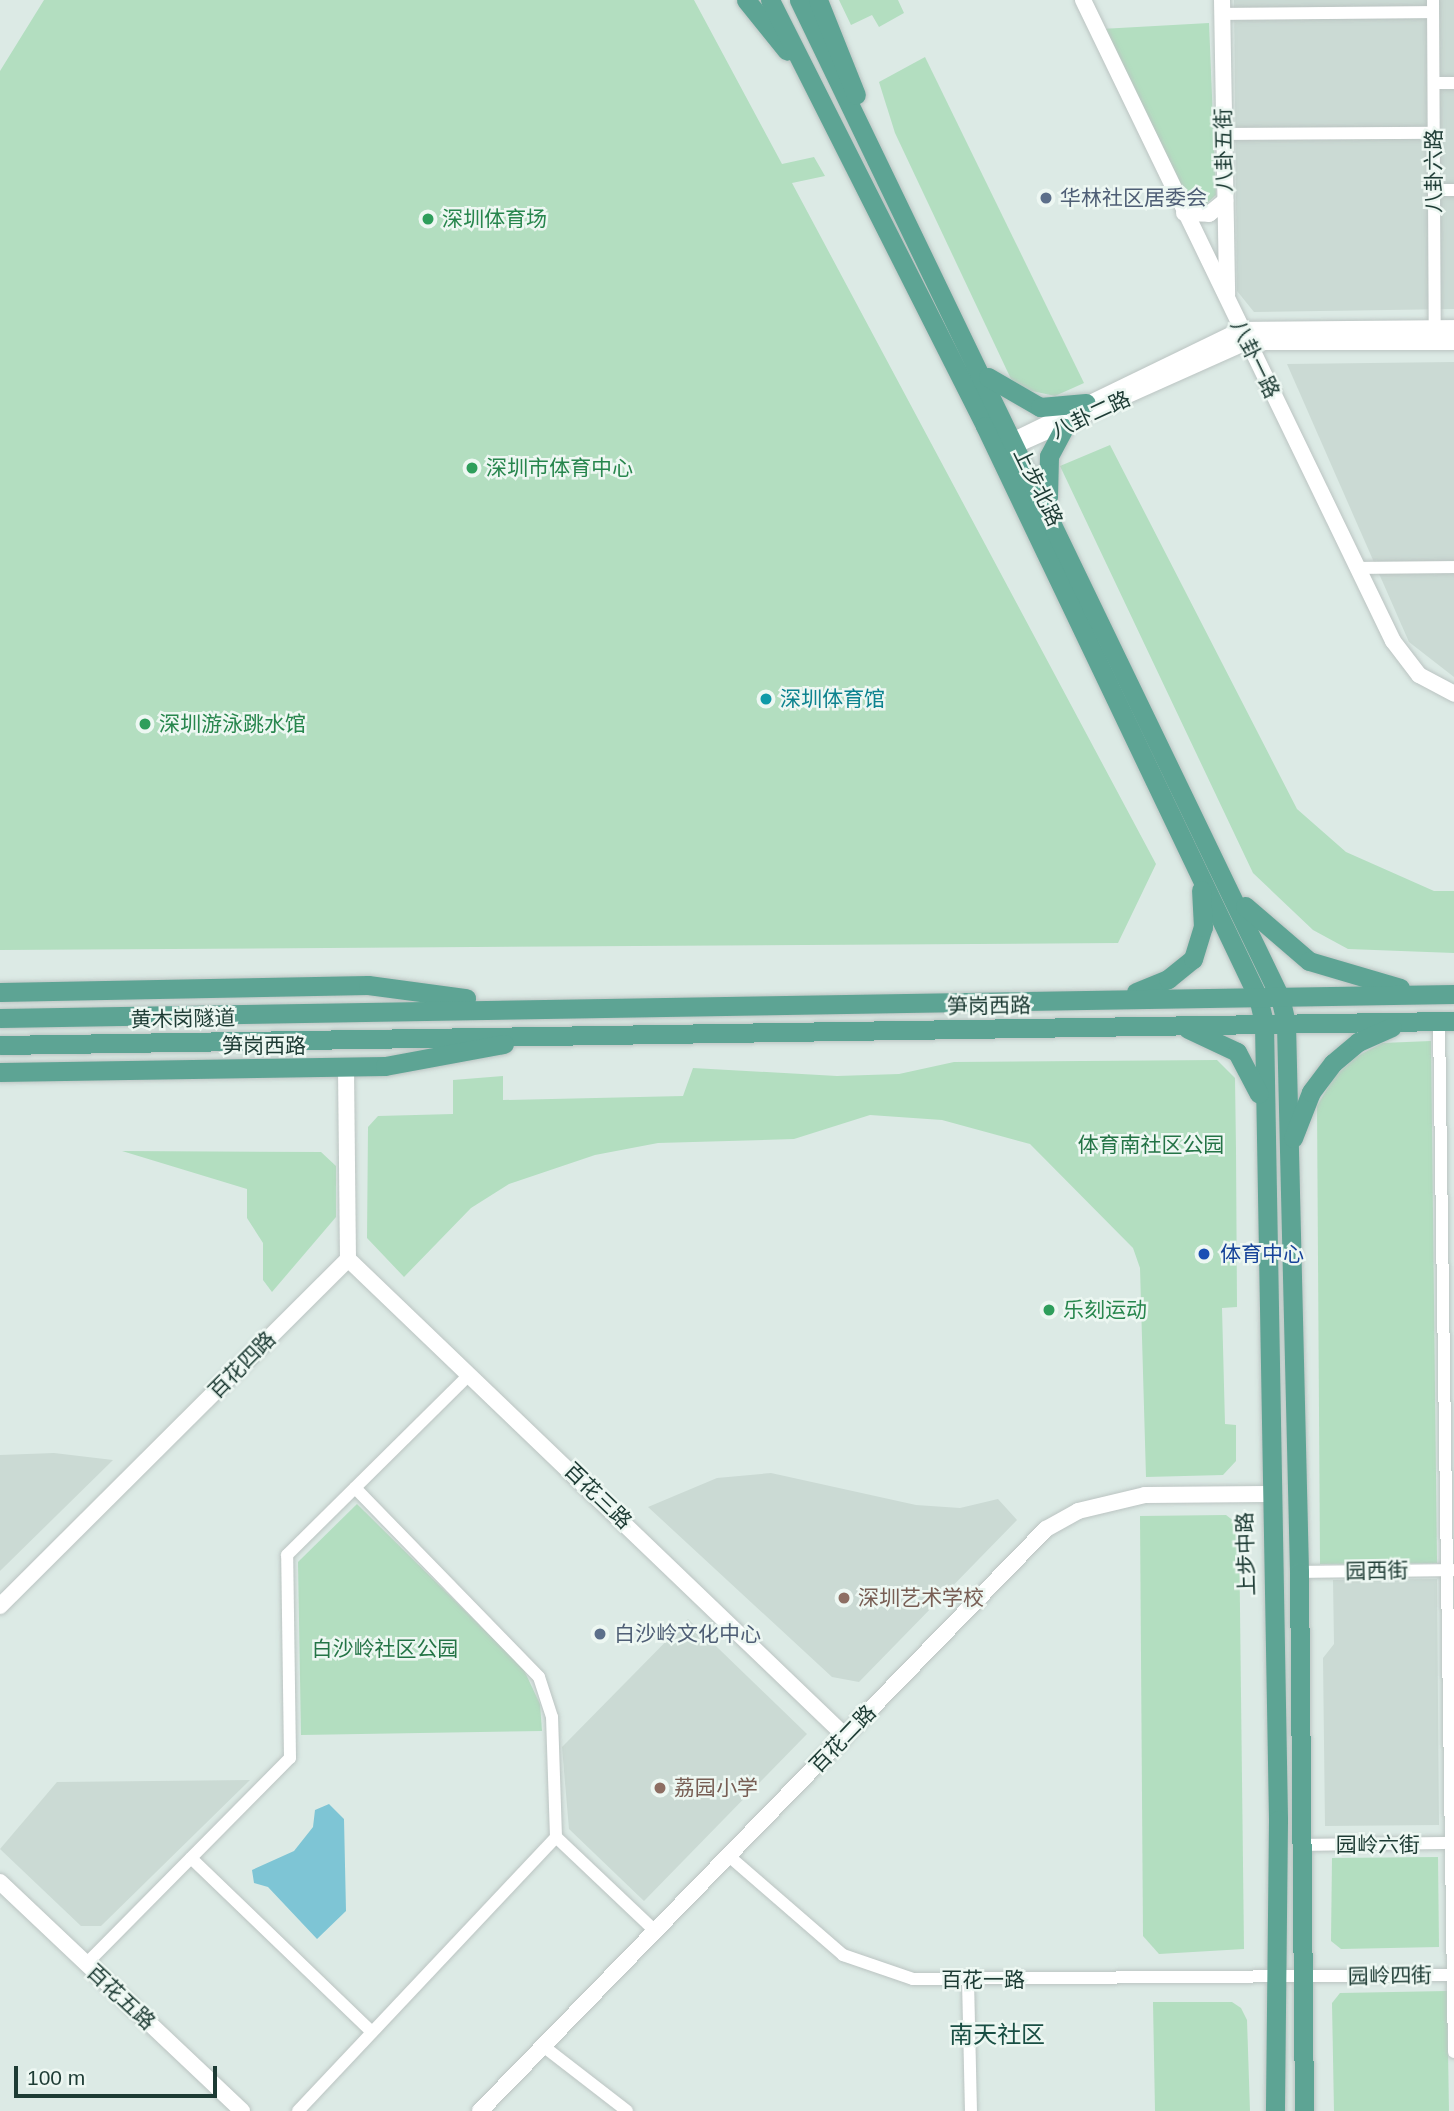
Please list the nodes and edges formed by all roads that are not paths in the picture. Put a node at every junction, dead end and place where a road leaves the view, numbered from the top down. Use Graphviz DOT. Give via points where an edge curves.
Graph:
graph roads {
  1 [pos="746,0"];
  2 [pos="770,0"];
  3 [pos="799,0"];
  4 [pos="818,0"];
  5 [pos="1083,0"];
  6 [pos="1433,6"];
  7 [pos="1222,7"];
  8 [pos="800,66"];
  9 [pos="1434,83"];
  10 [pos="1454,83"];
  11 [pos="1434,133"];
  12 [pos="1224,134"];
  13 [pos="874,157"];
  14 [pos="1434,190"];
  15 [pos="1454,190"];
  16 [pos="1225,201"];
  17 [pos="1184,213"];
  18 [pos="1227,301"];
  19 [pos="1454,328"];
  20 [pos="1244,336"];
  21 [pos="1436,336"];
  22 [pos="1454,342"];
  23 [pos="982,371"];
  24 [pos="1086,403"];
  25 [pos="1064,428"];
  26 [pos="1017,442"];
  27 [pos="996,451"];
  28 [pos="1049,508"];
  29 [pos="1454,567"];
  30 [pos="1357,568"];
  31 [pos="1454,694"];
  32 [pos="1200,878"];
  33 [pos="1237,899"];
  34 [pos="0,992"];
  35 [pos="1454,994"];
  36 [pos="1125,995"];
  37 [pos="1383,995"];
  38 [pos="1425,995"];
  39 [pos="1258,997"];
  40 [pos="1280,998"];
  41 [pos="970,999"];
  42 [pos="526,1005"];
  43 [pos="367,1011"];
  44 [pos="0,1018"];
  45 [pos="1447,1021"];
  46 [pos="1383,1022"];
  47 [pos="1404,1022"];
  48 [pos="1264,1024"];
  49 [pos="1286,1024"];
  50 [pos="1163,1026"];
  51 [pos="972,1029"];
  52 [pos="524,1036"];
  53 [pos="368,1039"];
  54 [pos="0,1045"];
  55 [pos="345,1068"];
  56 [pos="0,1072"];
  57 [pos="1264,1115"];
  58 [pos="1289,1156"];
  59 [pos="348,1259"];
  60 [pos="1449,1327"];
  61 [pos="469,1375"];
  62 [pos="355,1488"];
  63 [pos="1268,1494"];
  64 [pos="1451,1570"];
  65 [pos="1299,1572"];
  66 [pos="0,1606"];
  67 [pos="845,1736"];
  68 [pos="556,1837"];
  69 [pos="1452,1843"];
  70 [pos="1303,1845"];
  71 [pos="730,1857"];
  72 [pos="191,1858"];
  73 [pos="0,1882"];
  74 [pos="655,1931"];
  75 [pos="86,1964"];
  76 [pos="1454,1975"];
  77 [pos="1304,1977"];
  78 [pos="1278,1978"];
  79 [pos="968,1980"];
  80 [pos="372,2032"];
  81 [pos="543,2046"];
  82 [pos="1454,2052"];
  83 [pos="242,2111"];
  84 [pos="298,2111"];
  85 [pos="480,2111"];
  86 [pos="627,2111"];
  87 [pos="971,2111"];
  88 [pos="1275,2111"];
  89 [pos="1304,2111"];
  1 -- 8 [label="main road"];
  2 -- 8 [label="main road, 上步北路"];
  3 -- 13 [label="main road, 上步北路"];
  4 -- 13 [label="main road"];
  5 -- 17 [label="street, 八卦一路"];
  6 -- 7 [label="street"];
  6 -- 9 [label="street, 八卦六路"];
  7 -- 12 [label="street, 八卦五街"];
  8 -- 27 [label="main road, 上步北路"];
  9 -- 10 [label="street"];
  9 -- 11 [label="street, 八卦六路"];
  11 -- 12 [label="street"];
  11 -- 14 [label="street, 八卦六路"];
  12 -- 16 [label="street, 八卦五街"];
  13 -- 23 [label="main road, 上步北路"];
  14 -- 15 [label="street"];
  14 -- 21 [label="street, 八卦六路"];
  16 -- 17 [label="street" via="1209,214"];
  16 -- 18 [label="street, 八卦五街"];
  17 -- 18 [label="street, 八卦一路"];
  18 -- 20 [label="street, 八卦一路"];
  19 -- 21 [label="street, 八卦二路"];
  20 -- 21 [label="street, 八卦二路"];
  20 -- 24 [label="street, 八卦二路"];
  20 -- 25 [label="street, 八卦二路"];
  20 -- 30 [label="street, 八卦一路"];
  21 -- 22 [label="street, 八卦二路"];
  23 -- 24 [label="main road" via="1040,407"];
  23 -- 26 [label="main road, 上步北路"];
  24 -- 26 [label="street, 八卦二路"];
  25 -- 26 [label="street, 八卦二路"];
  25 -- 28 [label="main road" via="1049,456"];
  26 -- 27 [label="street, 八卦二路"];
  26 -- 28 [label="main road, 上步北路"];
  27 -- 32 [label="main road, 上步北路"];
  28 -- 33 [label="main road, 上步北路"];
  29 -- 30 [label="street"];
  30 -- 31 [label="street, 八卦一路" via="1404,660 1433,686"];
  32 -- 36 [label="main road" via="1203,927 1193,959 1168,979"];
  32 -- 39 [label="main road, 上步北路"];
  33 -- 38 [label="main road" via="1309,961"];
  33 -- 40 [label="main road, 上步北路"];
  34 -- 42 [label="main road, 笋岗西路" via="368,985"];
  35 -- 38 [label="main road, 笋岗西路"];
  36 -- 39 [label="main road, 笋岗西路"];
  36 -- 41 [label="main road, 笋岗西路"];
  37 -- 38 [label="main road, 笋岗西路"];
  37 -- 40 [label="main road, 笋岗西路"];
  37 -- 46 [label="main road"];
  39 -- 40 [label="main road, 笋岗西路"];
  39 -- 48 [label="main road, 上步中路"];
  40 -- 49 [label="main road"];
  41 -- 42 [label="main road, 笋岗西路"];
  41 -- 51 [label="main road"];
  42 -- 43 [label="main road, 笋岗西路"];
  43 -- 44 [label="main road, 黄木岗隧道"];
  45 -- 47 [label="main road, 笋岗西路"];
  45 -- 60 [label="street"];
  46 -- 47 [label="main road, 笋岗西路"];
  46 -- 49 [label="main road, 笋岗西路"];
  47 -- 58 [label="main road" via="1358,1042 1328,1069 1304,1107"];
  48 -- 49 [label="main road, 笋岗西路"];
  48 -- 50 [label="main road, 笋岗西路"];
  48 -- 57 [label="main road, 上步中路"];
  49 -- 58 [label="main road"];
  50 -- 51 [label="main road, 笋岗西路"];
  50 -- 57 [label="main road" via="1193,1030 1237,1052 1250,1068"];
  51 -- 52 [label="main road, 笋岗西路"];
  52 -- 53 [label="main road, 笋岗西路"];
  52 -- 55 [label="main road, 笋岗西路" via="427,1059"];
  53 -- 54 [label="main road, 黄木岗隧道"];
  55 -- 56 [label="main road, 笋岗西路"];
  55 -- 59 [label="street"];
  57 -- 63 [label="main road, 上步中路"];
  58 -- 65 [label="main road"];
  59 -- 61 [label="street, 百花三路"];
  59 -- 66 [label="street, 百花四路"];
  60 -- 64 [label="street"];
  61 -- 62 [label="street"];
  61 -- 67 [label="street, 百花三路"];
  62 -- 68 [label="street" via="539,1677 553,1729"];
  62 -- 72 [label="street" via="287,1555 290,1758"];
  63 -- 67 [label="street, 百花二路" via="1145,1495 1078,1511 1054,1525"];
  63 -- 78 [label="main road, 上步中路"];
  64 -- 65 [label="street, 园西街"];
  64 -- 69 [label="street"];
  65 -- 70 [label="main road"];
  67 -- 71 [label="street, 百花二路"];
  68 -- 74 [label="street"];
  68 -- 80 [label="street"];
  69 -- 70 [label="street, 园岭六街"];
  69 -- 76 [label="street"];
  70 -- 77 [label="main road"];
  71 -- 74 [label="street, 百花二路"];
  71 -- 79 [label="street, 百花一路" via="843,1955 913,1979"];
  72 -- 75 [label="street"];
  72 -- 80 [label="street"];
  73 -- 75 [label="street, 百花五路"];
  74 -- 81 [label="street, 百花二路"];
  75 -- 83 [label="street, 百花五路"];
  76 -- 77 [label="street, 园岭四街"];
  76 -- 82 [label="street"];
  77 -- 78 [label="street, 百花一路"];
  77 -- 89 [label="main road"];
  78 -- 79 [label="street, 百花一路"];
  78 -- 88 [label="main road, 上步中路"];
  79 -- 87 [label="street"];
  80 -- 84 [label="street"];
  81 -- 85 [label="street, 百花二路"];
  81 -- 86 [label="street"];
}
